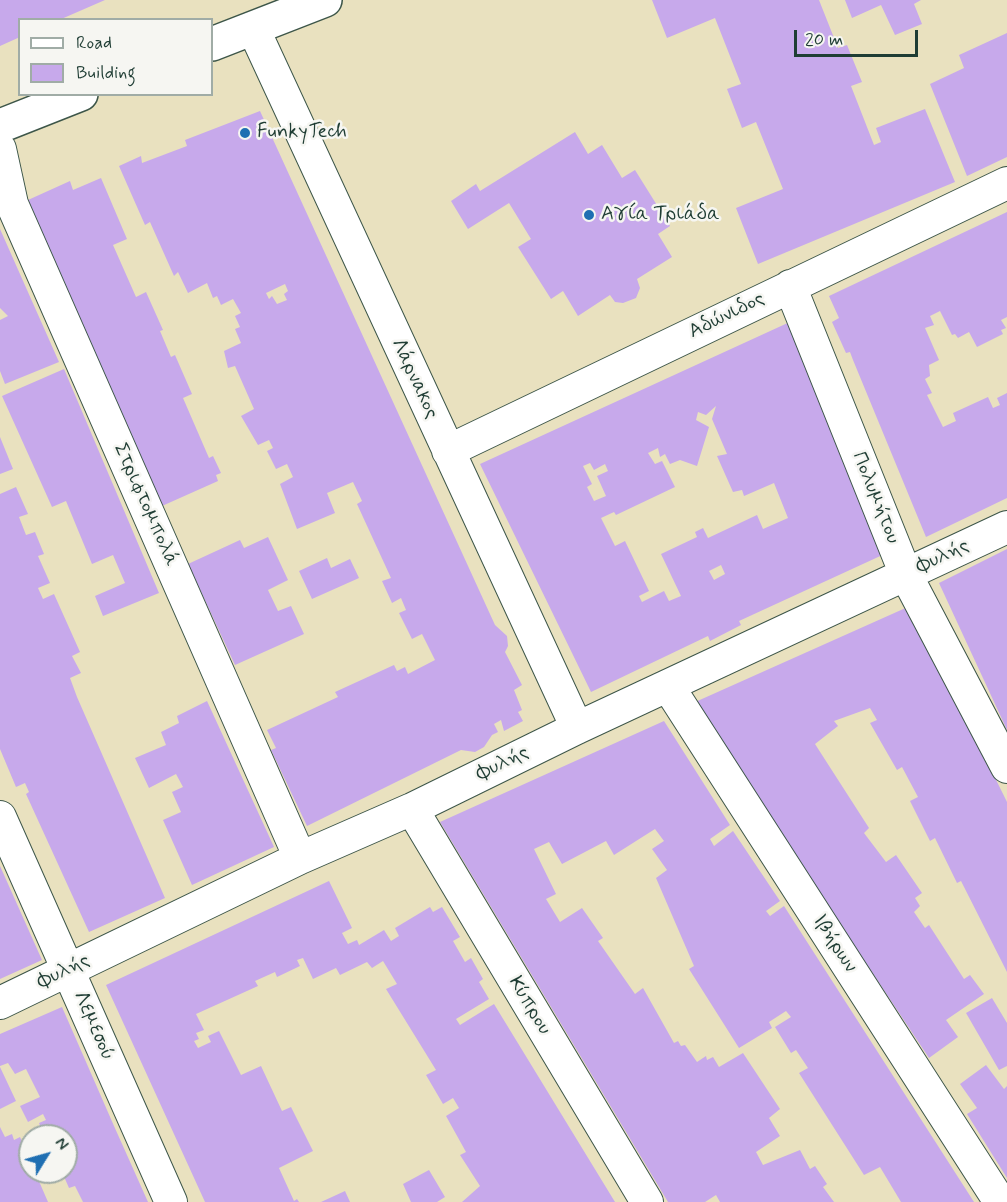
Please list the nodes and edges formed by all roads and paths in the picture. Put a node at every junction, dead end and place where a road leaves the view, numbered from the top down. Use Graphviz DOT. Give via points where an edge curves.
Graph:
graph roads {
  1 [pos="308,3"];
  2 [pos="253,28"];
  3 [pos="213,45"];
  4 [pos="76,96"];
  5 [pos="0,126"];
  6 [pos="0,149"];
  7 [pos="1007,183"];
  8 [pos="790,286"];
  9 [pos="448,451"];
  10 [pos="1007,527"];
  11 [pos="906,575"];
  12 [pos="668,686"];
  13 [pos="577,728"];
  14 [pos="1007,767"];
  15 [pos="412,809"];
  16 [pos="0,817"];
  17 [pos="300,858"];
  18 [pos="68,970"];
  19 [pos="0,1003"];
  20 [pos="171,1202"];
  21 [pos="647,1202"];
  22 [pos="1000,1202"];
  1 -- 2 [label="main road"];
  2 -- 3 [label="main road"];
  2 -- 9 [label="street, Λάρνακος"];
  4 -- 5 [label="main road"];
  6 -- 17 [label="street, Στριφτομπολά" via="12,204"];
  7 -- 8 [label="street, Αδώνιδος"];
  8 -- 9 [label="street, Αδώνιδος"];
  8 -- 11 [label="street, Πολυμήτου"];
  9 -- 13 [label="street, Λάρνακος"];
  10 -- 11 [label="street, Φυλής"];
  11 -- 12 [label="street, Φυλής"];
  11 -- 14 [label="street, Πολυμήτου"];
  12 -- 13 [label="street, Φυλής"];
  12 -- 22 [label="street, Ιβήρων"];
  13 -- 15 [label="street, Φυλής"];
  15 -- 17 [label="street, Φυλής"];
  15 -- 21 [label="street, Κύπρου"];
  16 -- 18 [label="street, Λεμεσού"];
  17 -- 18 [label="street, Φυλής"];
  18 -- 19 [label="street, Φυλής"];
  18 -- 20 [label="street, Λεμεσού"];
}
